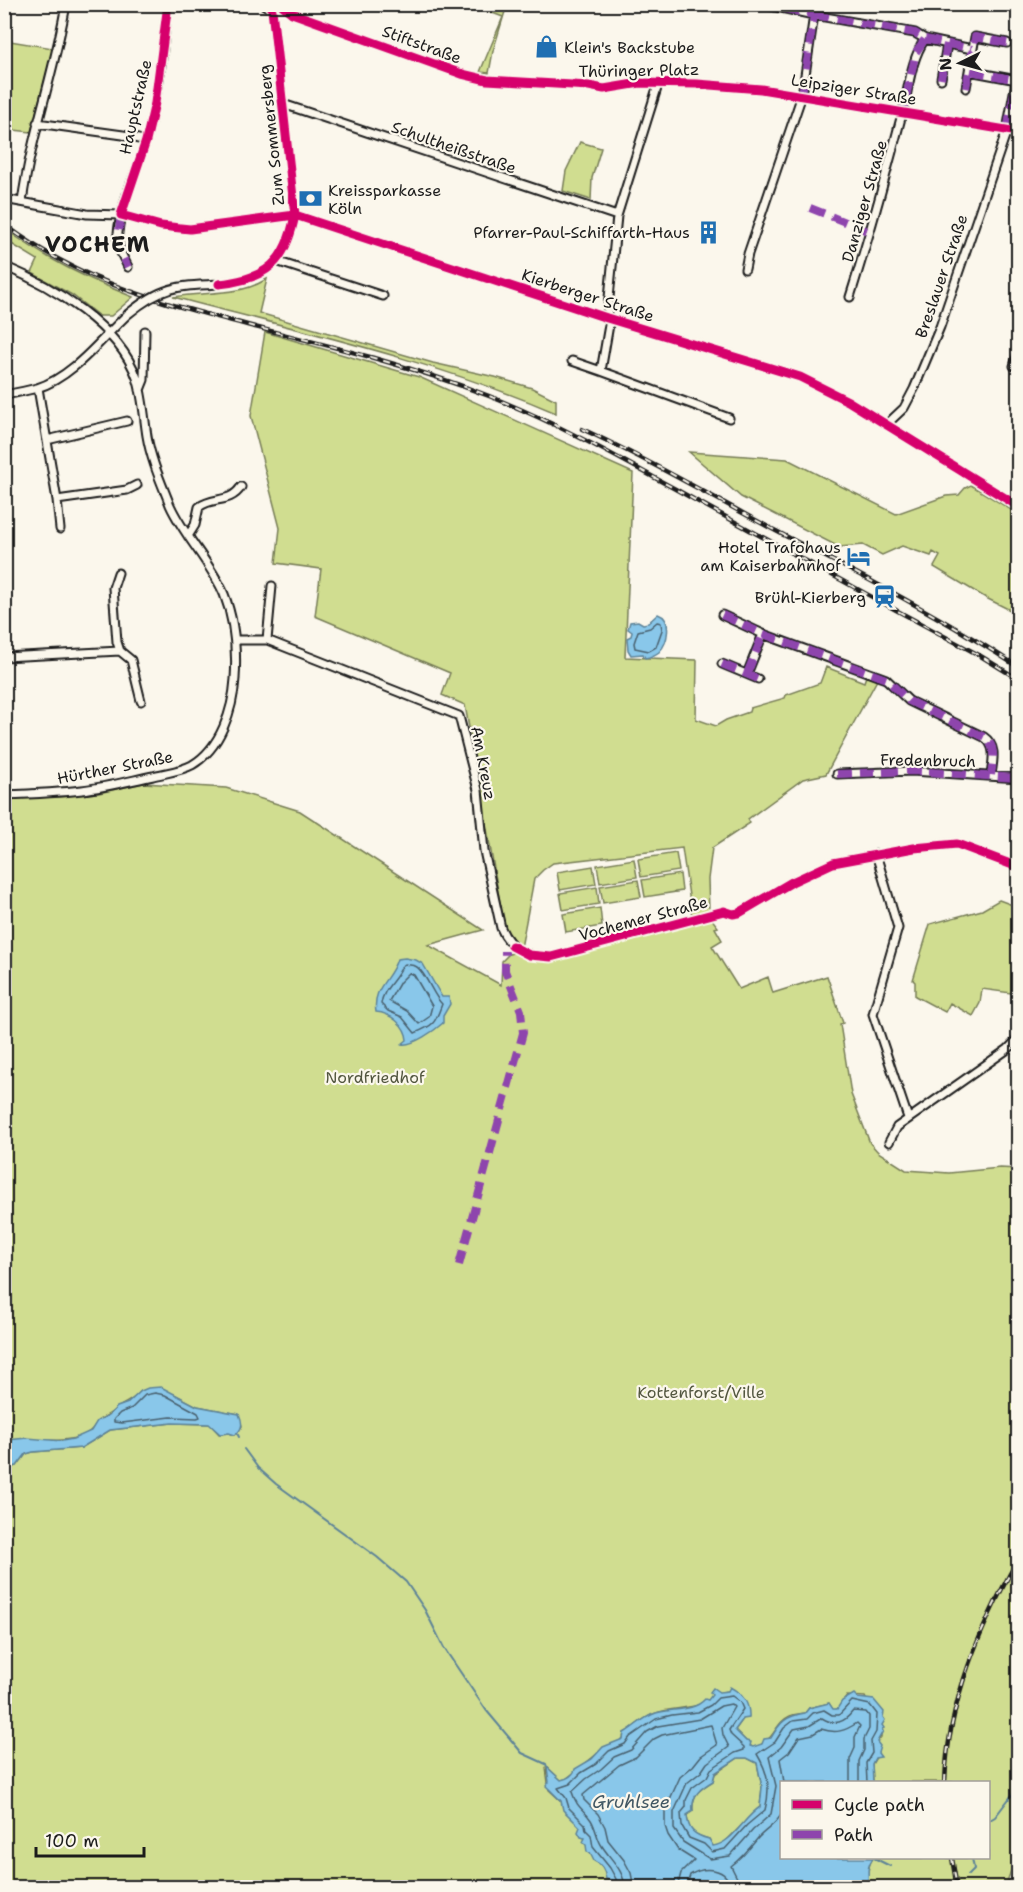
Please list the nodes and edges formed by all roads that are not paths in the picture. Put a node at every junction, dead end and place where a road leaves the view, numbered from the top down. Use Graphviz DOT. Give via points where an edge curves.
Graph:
graph roads {
  1 [pos="66,4"];
  2 [pos="168,4"];
  3 [pos="263,4"];
  4 [pos="281,4"];
  5 [pos="762,4"];
  6 [pos="272,10"];
  7 [pos="814,15"];
  8 [pos="925,39"];
  9 [pos="1007,43"];
  10 [pos="946,44"];
  11 [pos="972,49"];
  12 [pos="969,71"];
  13 [pos="1018,71"];
  14 [pos="940,79"];
  15 [pos="487,80"];
  16 [pos="1017,80"];
  17 [pos="658,85"];
  18 [pos="720,85"];
  19 [pos="966,88"];
  20 [pos="802,95"];
  21 [pos="283,104"];
  22 [pos="903,111"];
  23 [pos="37,123"];
  24 [pos="1007,130"];
  25 [pos="1018,132"];
  26 [pos="146,141"];
  27 [pos="4,199"];
  28 [pos="22,202"];
  29 [pos="121,215"];
  30 [pos="295,215"];
  31 [pos="617,216"];
  32 [pos="276,261"];
  33 [pos="4,266"];
  34 [pos="128,267"];
  35 [pos="745,269"];
  36 [pos="383,296"];
  37 [pos="850,297"];
  38 [pos="609,318"];
  39 [pos="145,331"];
  40 [pos="107,334"];
  41 [pos="1018,354"];
  42 [pos="572,361"];
  43 [pos="1014,366"];
  44 [pos="602,371"];
  45 [pos="38,388"];
  46 [pos="140,390"];
  47 [pos="4,395"];
  48 [pos="729,418"];
  49 [pos="127,421"];
  50 [pos="888,424"];
  51 [pos="47,440"];
  52 [pos="137,485"];
  53 [pos="241,488"];
  54 [pos="57,500"];
  55 [pos="1018,506"];
  56 [pos="60,529"];
  57 [pos="188,536"];
  58 [pos="118,573"];
  59 [pos="272,586"];
  60 [pos="722,615"];
  61 [pos="763,634"];
  62 [pos="236,639"];
  63 [pos="267,640"];
  64 [pos="120,651"];
  65 [pos="4,657"];
  66 [pos="722,664"];
  67 [pos="747,674"];
  68 [pos="758,679"];
  69 [pos="141,701"];
  70 [pos="837,774"];
  71 [pos="991,775"];
  72 [pos="1018,778"];
  73 [pos="4,795"];
  74 [pos="876,854"];
  75 [pos="1018,867"];
  76 [pos="512,946"];
  77 [pos="1018,1039"];
  78 [pos="908,1118"];
  79 [pos="889,1142"];
  80 [pos="1018,1880"];
  81 [pos="1016,1887"];
  1 -- 23 [label="street"];
  2 -- 26 [label="street, Hauptstraße"];
  3 -- 6 [label="street"];
  4 -- 6 [label="street"];
  4 -- 15 [label="street, Stiftstraße" via="292,13"];
  5 -- 7 [label="street"];
  6 -- 21 [label="street, Zum Sommersberg"];
  7 -- 8 [label="street" via="915,33"];
  7 -- 20 [label="street"];
  8 -- 10 [label="street"];
  8 -- 22 [label="street, Danziger Straße" via="916,52"];
  9 -- 11 [label="street" via="975,37"];
  10 -- 11 [label="street"];
  10 -- 14 [label="street"];
  11 -- 12 [label="street"];
  12 -- 16 [label="street"];
  12 -- 19 [label="street"];
  13 -- 16 [label="street, Breslauer Straße"];
  15 -- 17 [label="street, Thüringer Platz" via="604,89 640,83"];
  16 -- 24 [label="street, Breslauer Straße"];
  17 -- 18 [label="street, Thüringer Platz"];
  17 -- 31 [label="street"];
  18 -- 20 [label="street, Leipziger Straße"];
  20 -- 22 [label="street, Leipziger Straße"];
  20 -- 35 [label="street"];
  21 -- 30 [label="street, Zum Sommersberg"];
  21 -- 31 [label="street, Schultheißstraße"];
  22 -- 24 [label="street, Leipziger Straße"];
  22 -- 37 [label="street, Danziger Straße"];
  23 -- 26 [label="street"];
  23 -- 28 [label="street"];
  24 -- 25 [label="street, Leipziger Straße"];
  24 -- 50 [label="street, Breslauer Straße" via="923,367 904,408"];
  26 -- 29 [label="street, Hauptstraße"];
  27 -- 28 [label="street, Kierberger Straße"];
  28 -- 29 [label="street, Kierberger Straße" via="87,214"];
  29 -- 30 [label="street, Kierberger Straße" via="190,229"];
  29 -- 34 [label="street, Hauptstraße" via="117,245"];
  30 -- 32 [label="street, Zum Sommersberg" via="291,236"];
  30 -- 38 [label="street, Kierberger Straße"];
  31 -- 38 [label="street"];
  32 -- 36 [label="street"];
  32 -- 40 [label="street, Zum Sommersberg, bridge" via="247,280 165,289 149,297"];
  33 -- 40 [label="street" via="69,300"];
  38 -- 44 [label="street, Kierberger Straße"];
  38 -- 50 [label="street, Kierberger Straße" via="800,377"];
  39 -- 46 [label="street" via="144,380"];
  40 -- 45 [label="street, Zum Sommersberg" via="69,370"];
  40 -- 46 [label="street" via="130,366"];
  41 -- 43 [label="street"];
  42 -- 44 [label="street"];
  44 -- 48 [label="street"];
  45 -- 47 [label="street, Zum Sommersberg"];
  45 -- 51 [label="street"];
  46 -- 57 [label="street" via="154,462 173,511"];
  49 -- 51 [label="street"];
  50 -- 55 [label="street, Kierberger Straße"];
  51 -- 54 [label="street"];
  52 -- 54 [label="street" via="127,490"];
  53 -- 57 [label="street" via="232,497 199,507"];
  54 -- 56 [label="street"];
  57 -- 62 [label="street" via="224,594"];
  58 -- 64 [label="street" via="113,588"];
  59 -- 63 [label="street"];
  60 -- 61 [label="street"];
  61 -- 67 [label="street"];
  61 -- 71 [label="street" via="886,679 909,701 984,736 994,748"];
  62 -- 63 [label="street, Am Kreuz"];
  62 -- 73 [label="street, Hürther Straße" via="234,693 228,718 217,739 194,763 84,790"];
  63 -- 76 [label="street, Am Kreuz" via="459,716 478,790 484,851 501,928"];
  64 -- 65 [label="street"];
  64 -- 69 [label="street" via="131,660"];
  66 -- 67 [label="street"];
  67 -- 68 [label="street"];
  70 -- 71 [label="street, Fredenbruch" via="912,771"];
  71 -- 72 [label="street, Fredenbruch"];
  74 -- 75 [label="street, Vochemer Straße" via="957,844"];
  74 -- 76 [label="street, Vochemer Straße" via="833,863 739,913 724,911 551,957 529,955"];
  74 -- 78 [label="street" via="898,928 873,1014"];
  77 -- 78 [label="street"];
  78 -- 79 [label="street" via="897,1127"];
  80 -- 81 [label="main road"];
}
